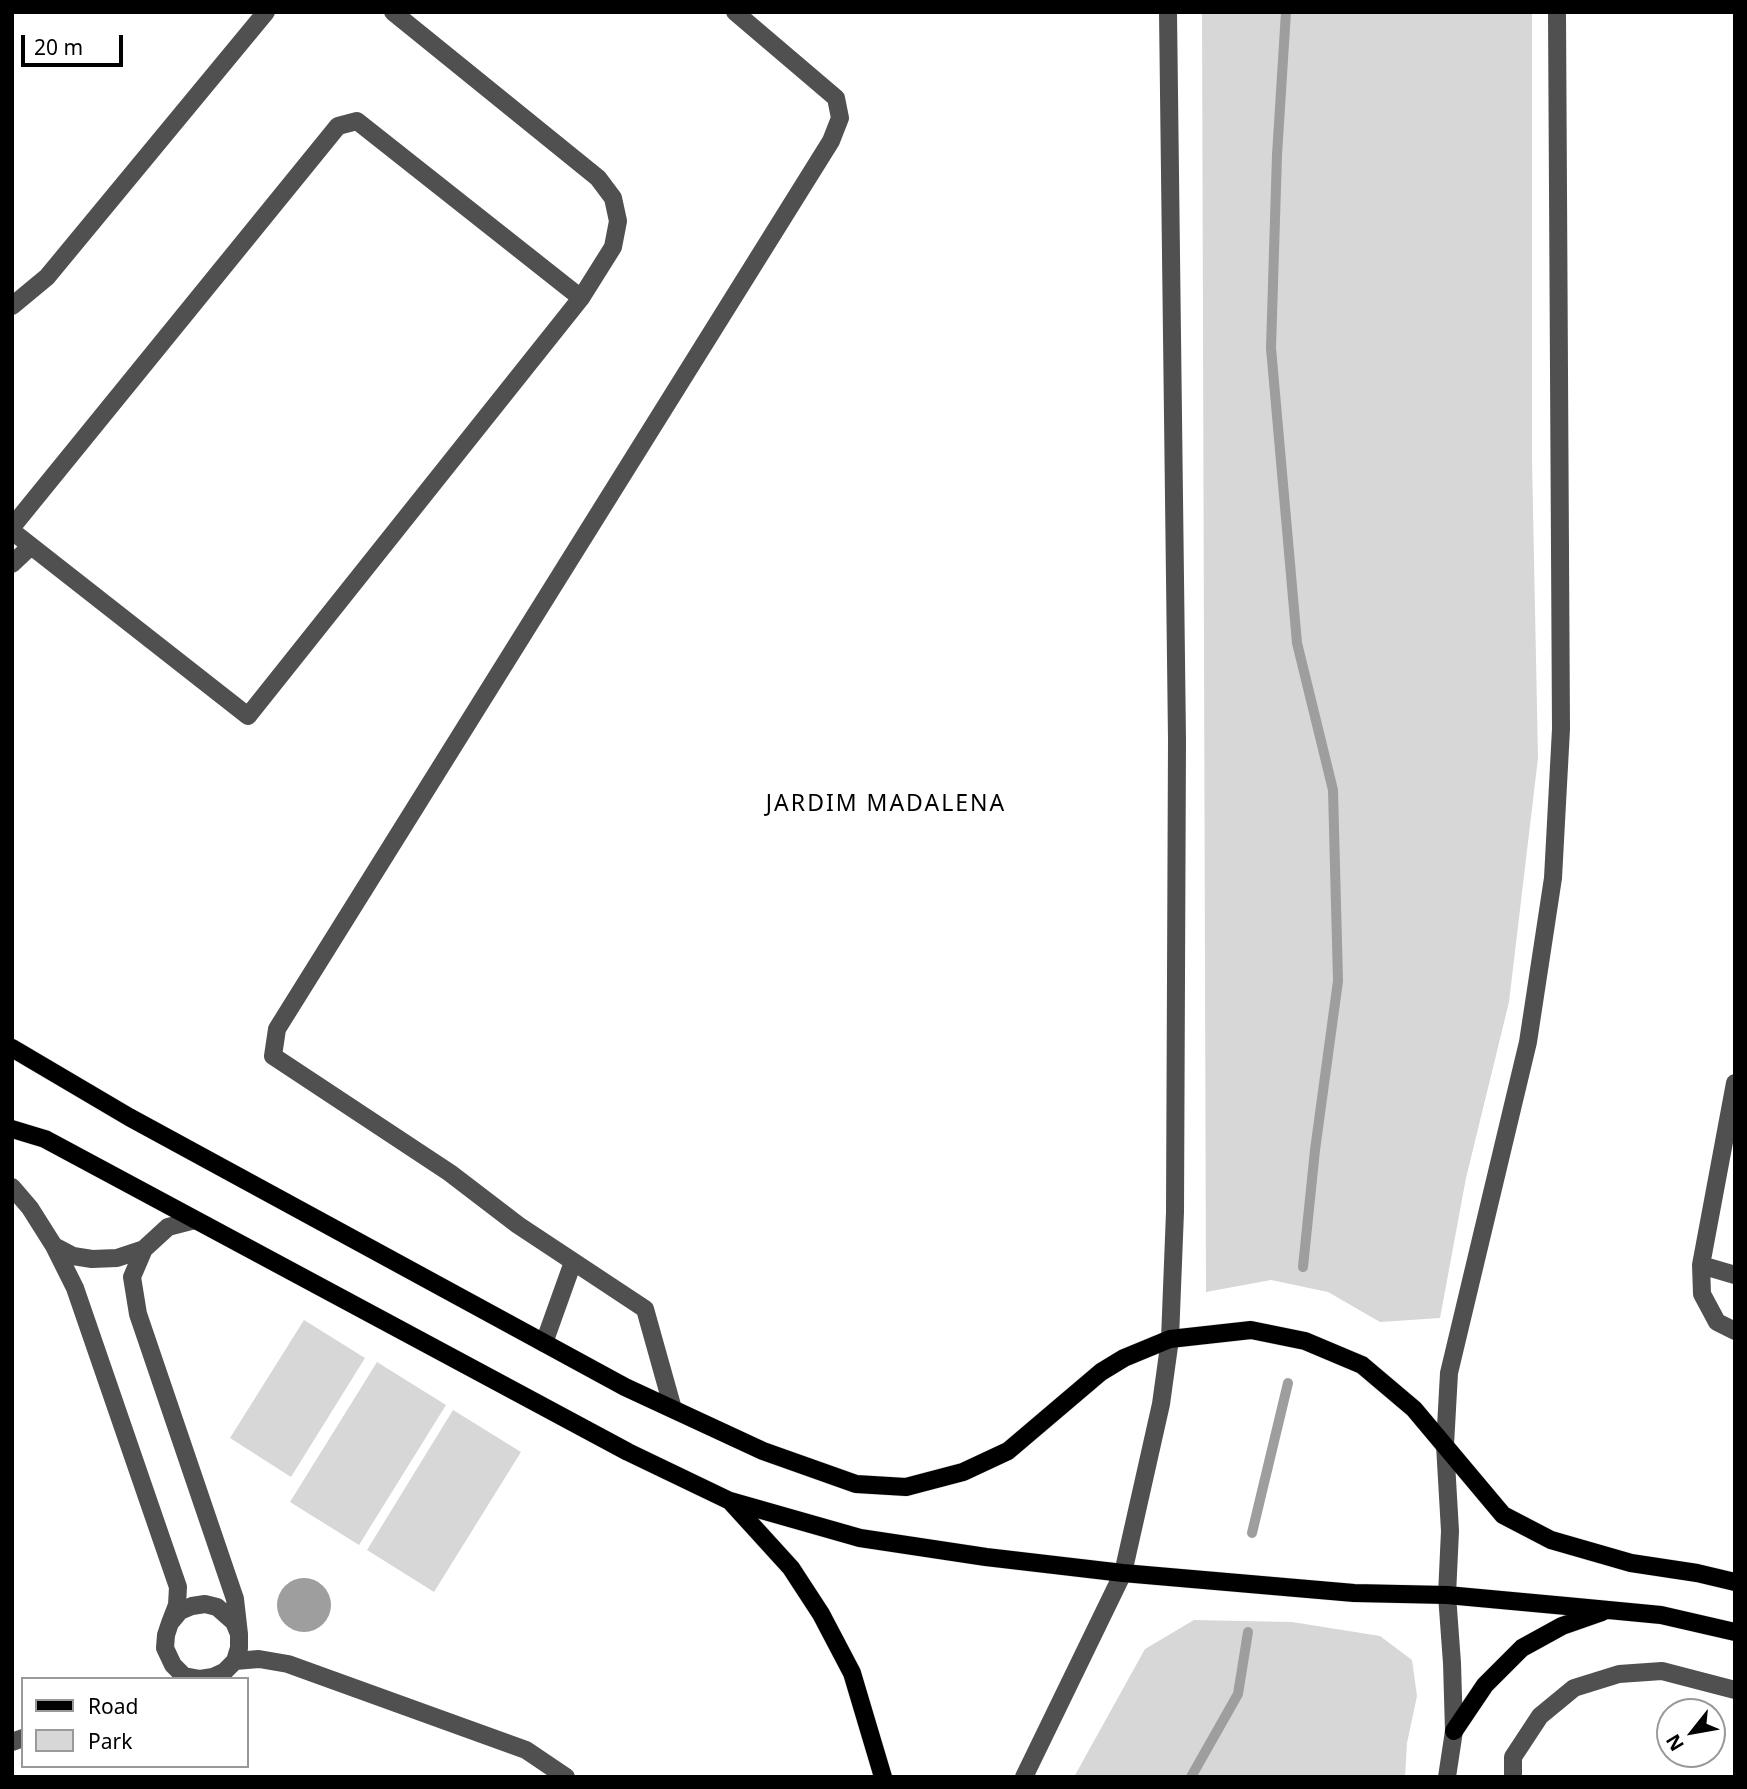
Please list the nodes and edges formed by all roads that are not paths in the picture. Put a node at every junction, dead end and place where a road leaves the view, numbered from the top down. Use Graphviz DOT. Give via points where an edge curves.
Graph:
graph roads {
  1 [pos="267,12"];
  2 [pos="393,12"];
  3 [pos="735,12"];
  4 [pos="1168,12"];
  5 [pos="1557,12"];
  6 [pos="582,298"];
  7 [pos="12,306"];
  8 [pos="12,529"];
  9 [pos="31,547"];
  10 [pos="12,564"];
  11 [pos="12,1048"];
  12 [pos="1735,1083"];
  13 [pos="12,1129"];
  14 [pos="12,1187"];
  15 [pos="195,1220"];
  16 [pos="54,1246"];
  17 [pos="144,1249"];
  18 [pos="573,1262"];
  19 [pos="1701,1265"];
  20 [pos="1735,1275"];
  21 [pos="1735,1331"];
  22 [pos="1170,1339"];
  23 [pos="544,1343"];
  24 [pos="673,1409"];
  25 [pos="1445,1445"];
  26 [pos="730,1501"];
  27 [pos="1124,1573"];
  28 [pos="1735,1582"];
  29 [pos="1447,1595"];
  30 [pos="1607,1610"];
  31 [pos="170,1623"];
  32 [pos="1735,1632"];
  33 [pos="239,1634"];
  34 [pos="235,1661"];
  35 [pos="180,1677"];
  36 [pos="213,1677"];
  37 [pos="1735,1690"];
  38 [pos="1454,1731"];
  39 [pos="566,1777"];
  40 [pos="883,1777"];
  41 [pos="1024,1777"];
  42 [pos="1447,1777"];
  43 [pos="1513,1777"];
  1 -- 7 [label="street" via="47,277"];
  2 -- 6 [label="street" via="598,178 613,198 618,221 613,247"];
  3 -- 18 [label="street" via="836,98 840,118 831,141 278,1028 273,1056 450,1173"];
  4 -- 22 [label="street" via="1177,740 1175,1212"];
  5 -- 25 [label="street" via="1561,729 1553,878 1528,1042 1449,1373"];
  6 -- 8 [label="street" via="357,121 338,126"];
  6 -- 9 [label="street" via="248,716"];
  8 -- 9 [label="street"];
  9 -- 10 [label="street"];
  11 -- 23 [label="main road" via="129,1117"];
  12 -- 19 [label="street"];
  13 -- 15 [label="main road" via="45,1139"];
  14 -- 16 [label="street"];
  15 -- 17 [label="street" via="168,1227"];
  15 -- 26 [label="main road" via="628,1452"];
  16 -- 17 [label="street" via="92,1259 117,1258"];
  16 -- 31 [label="street" via="75,1288 178,1587"];
  17 -- 33 [label="street" via="132,1277 138,1314 235,1599"];
  18 -- 23 [label="street"];
  18 -- 24 [label="street" via="645,1309"];
  19 -- 20 [label="street"];
  19 -- 21 [label="street" via="1702,1294 1717,1322"];
  22 -- 24 [label="main road" via="1101,1372 1008,1451 963,1472 906,1487 856,1484 763,1451"];
  22 -- 25 [label="main road" via="1251,1330 1305,1341 1362,1365 1414,1409"];
  22 -- 27 [label="street" via="1161,1405"];
  23 -- 24 [label="main road"];
  25 -- 28 [label="main road" via="1503,1515 1550,1540 1631,1563"];
  25 -- 29 [label="street" via="1450,1531"];
  26 -- 27 [label="main road" via="860,1538"];
  26 -- 40 [label="main road" via="791,1568 821,1615 852,1673"];
  27 -- 29 [label="main road" via="1354,1593"];
  27 -- 41 [label="street"];
  29 -- 30 [label="main road"];
  29 -- 38 [label="street"];
  30 -- 32 [label="main road" via="1661,1615"];
  30 -- 38 [label="main road" via="1562,1626 1522,1648 1485,1685"];
  31 -- 33 [label="street" via="180,1611 205,1604 228,1615"];
  31 -- 35 [label="street" via="166,1647"];
  33 -- 34 [label="street"];
  34 -- 36 [label="street"];
  34 -- 39 [label="street" via="288,1664 526,1750"];
  37 -- 43 [label="street" via="1662,1671 1619,1674 1574,1688 1540,1716 1513,1757"];
  38 -- 42 [label="street"];
}
